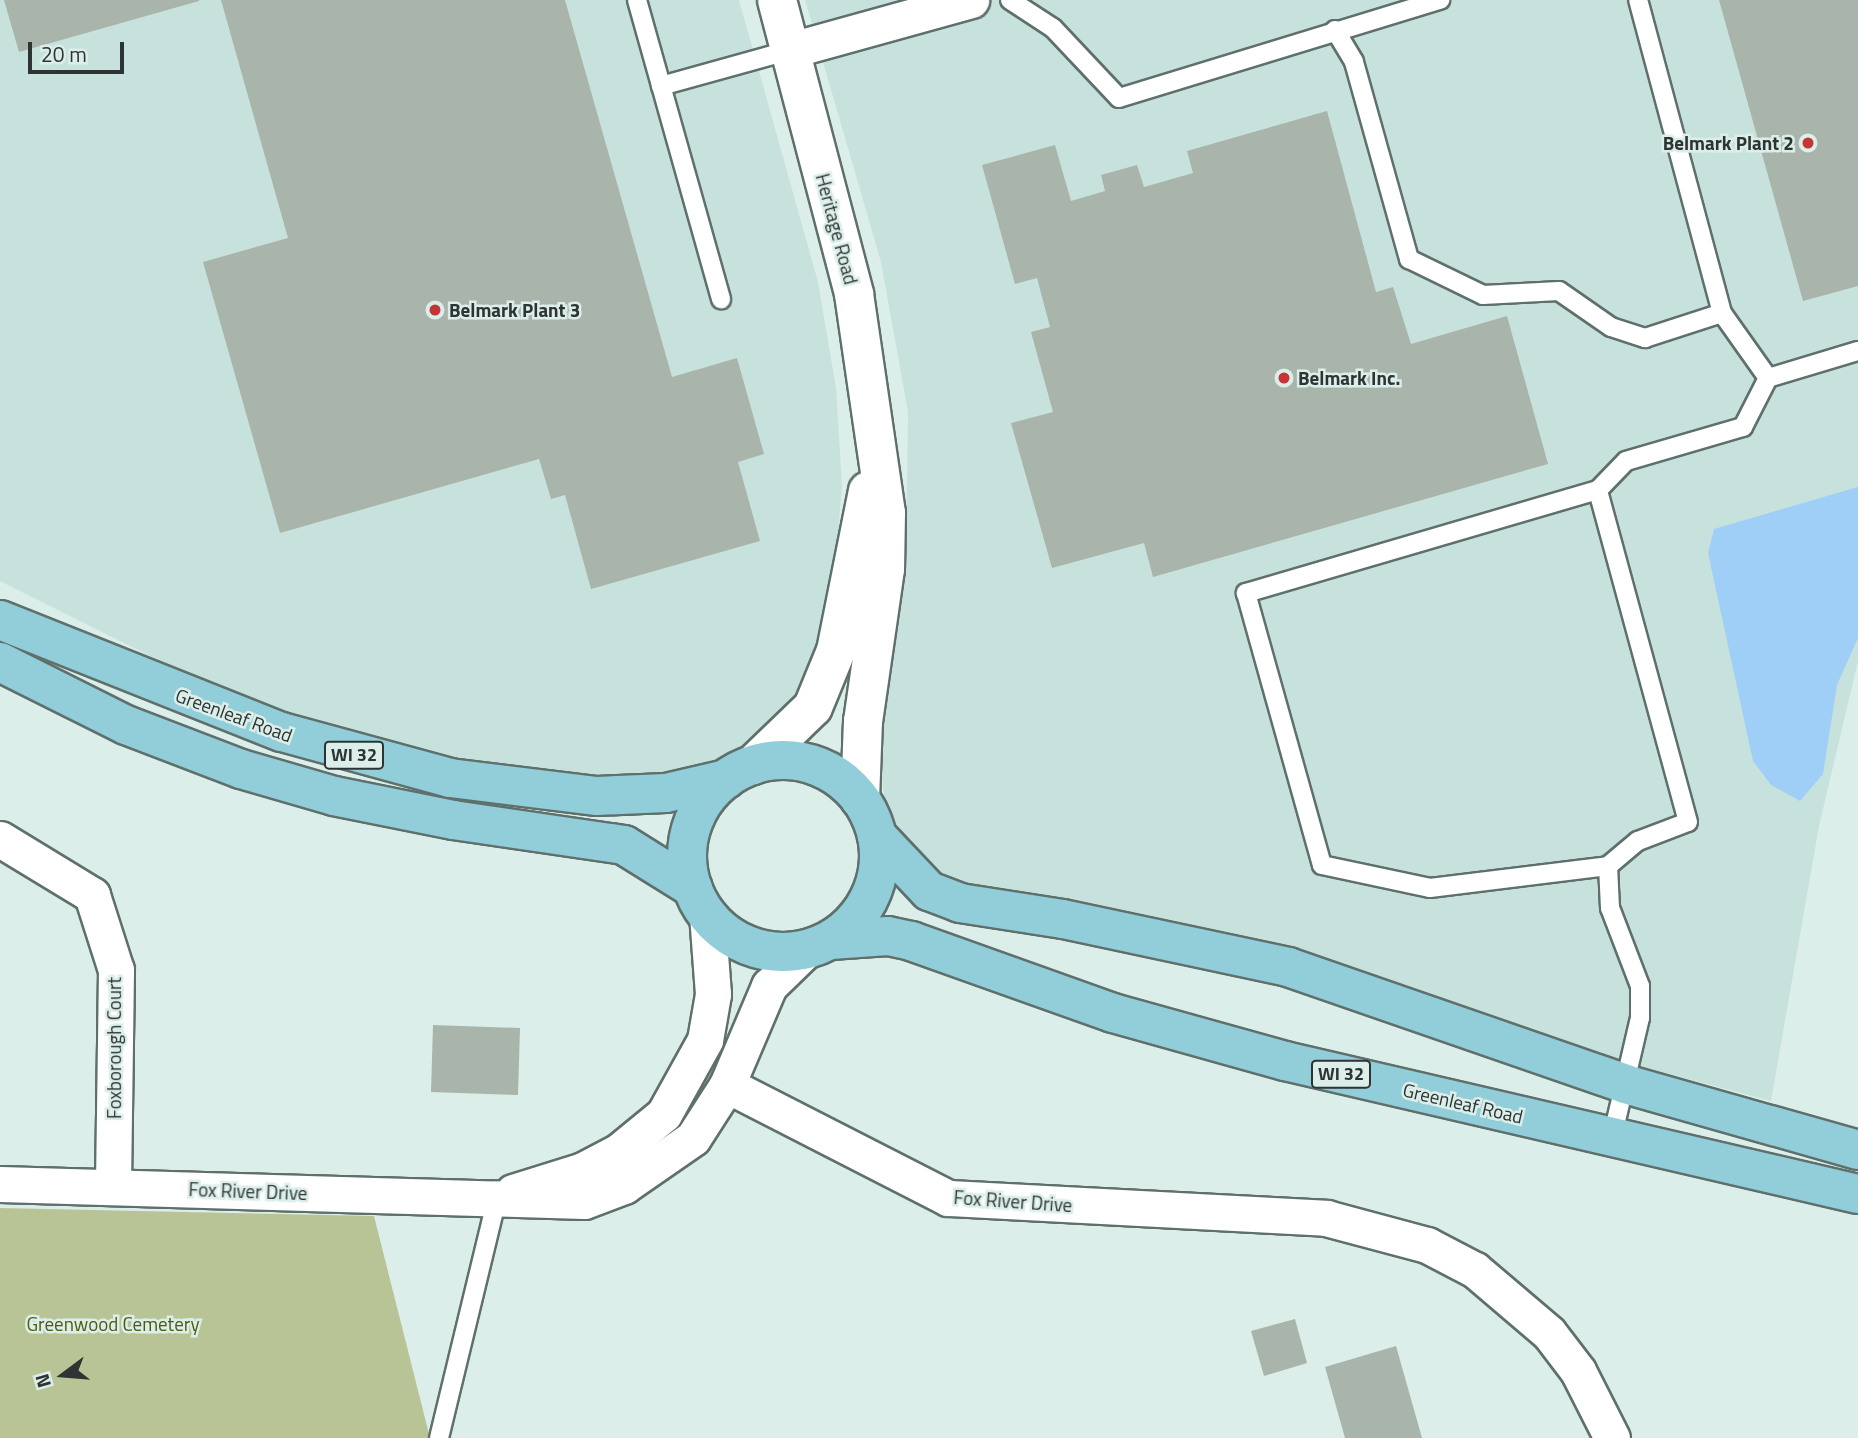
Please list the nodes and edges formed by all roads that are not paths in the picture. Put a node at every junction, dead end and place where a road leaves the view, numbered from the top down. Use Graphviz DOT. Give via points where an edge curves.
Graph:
graph roads {
  1 [pos="637,0"];
  2 [pos="777,0"];
  3 [pos="971,0"];
  4 [pos="1010,0"];
  5 [pos="1440,0"];
  6 [pos="1638,0"];
  7 [pos="892,11"];
  8 [pos="1335,30"];
  9 [pos="791,50"];
  10 [pos="661,86"];
  11 [pos="721,299"];
  12 [pos="1722,313"];
  13 [pos="1858,351"];
  14 [pos="1768,378"];
  15 [pos="877,462"];
  16 [pos="1598,490"];
  17 [pos="0,620"];
  18 [pos="0,662"];
  19 [pos="740,772"];
  20 [pos="860,799"];
  21 [pos="877,836"];
  22 [pos="0,839"];
  23 [pos="1608,866"];
  24 [pos="700,901"];
  25 [pos="819,945"];
  26 [pos="1625,1084"];
  27 [pos="727,1085"];
  28 [pos="1612,1138"];
  29 [pos="1858,1150"];
  30 [pos="0,1184"];
  31 [pos="113,1186"];
  32 [pos="1858,1194"];
  33 [pos="497,1199"];
  34 [pos="439,1438"];
  35 [pos="1612,1438"];
  1 -- 10 [label="lane"];
  2 -- 9 [label="main road, Heritage Road"];
  3 -- 7 [label="street"];
  4 -- 8 [label="lane" via="1054,28 1119,98"];
  5 -- 8 [label="lane"];
  6 -- 12 [label="lane"];
  7 -- 9 [label="street"];
  8 -- 12 [label="lane" via="1354,62 1409,259 1483,295 1559,290 1611,327 1644,338"];
  9 -- 10 [label="lane"];
  9 -- 15 [label="main road, Heritage Road" via="854,294"];
  10 -- 11 [label="lane"];
  12 -- 14 [label="lane"];
  13 -- 14 [label="lane"];
  14 -- 16 [label="lane" via="1742,427 1626,461"];
  15 -- 19 [label="main road, Heritage Road" via="836,651 813,707"];
  15 -- 20 [label="main road, Heritage Road" via="886,513 885,569 863,721"];
  16 -- 23 [label="lane" via="1688,822 1638,841"];
  16 -- 23 [label="lane" via="1246,593 1322,865 1430,888"];
  17 -- 19 [label="main road, Greenleaf Road / WI 32" via="282,733 450,778 597,796 666,793"];
  18 -- 24 [label="main road, WI 32" via="126,725 241,769 334,796 453,820 624,845"];
  19 -- 20 [label="main road, WI 32" via="783,760 813,765 840,779"];
  19 -- 24 [label="main road" via="705,801 691,828 687,858"];
  20 -- 21 [label="main road, WI 32"];
  21 -- 25 [label="main road" via="873,889 861,913"];
  21 -- 26 [label="main road, WI 32" via="929,891 960,903 1063,919 1288,967"];
  22 -- 31 [label="street, Foxborough Court" via="92,895 116,971"];
  23 -- 26 [label="lane" via="1610,908 1640,986 1640,1018"];
  24 -- 25 [label="main road, WI 32" via="753,947"];
  24 -- 33 [label="street, Fox River Drive" via="713,994 705,1040 664,1114 619,1151"];
  25 -- 27 [label="street, Fox River Drive" via="768,986"];
  25 -- 28 [label="main road, Greenleaf Road / WI 32" via="887,936 911,941 1192,1036"];
  26 -- 28 [label="lane"];
  26 -- 29 [label="main road, WI 32"];
  27 -- 33 [label="street, Fox River Drive" via="693,1138 624,1186 564,1203"];
  27 -- 35 [label="street, Fox River Drive" via="948,1198 1326,1218 1427,1245 1514,1299 1578,1371"];
  28 -- 32 [label="main road, Greenleaf Road / WI 32"];
  30 -- 31 [label="street, Fox River Drive"];
  31 -- 33 [label="street, Fox River Drive"];
  33 -- 34 [label="lane"];
}
